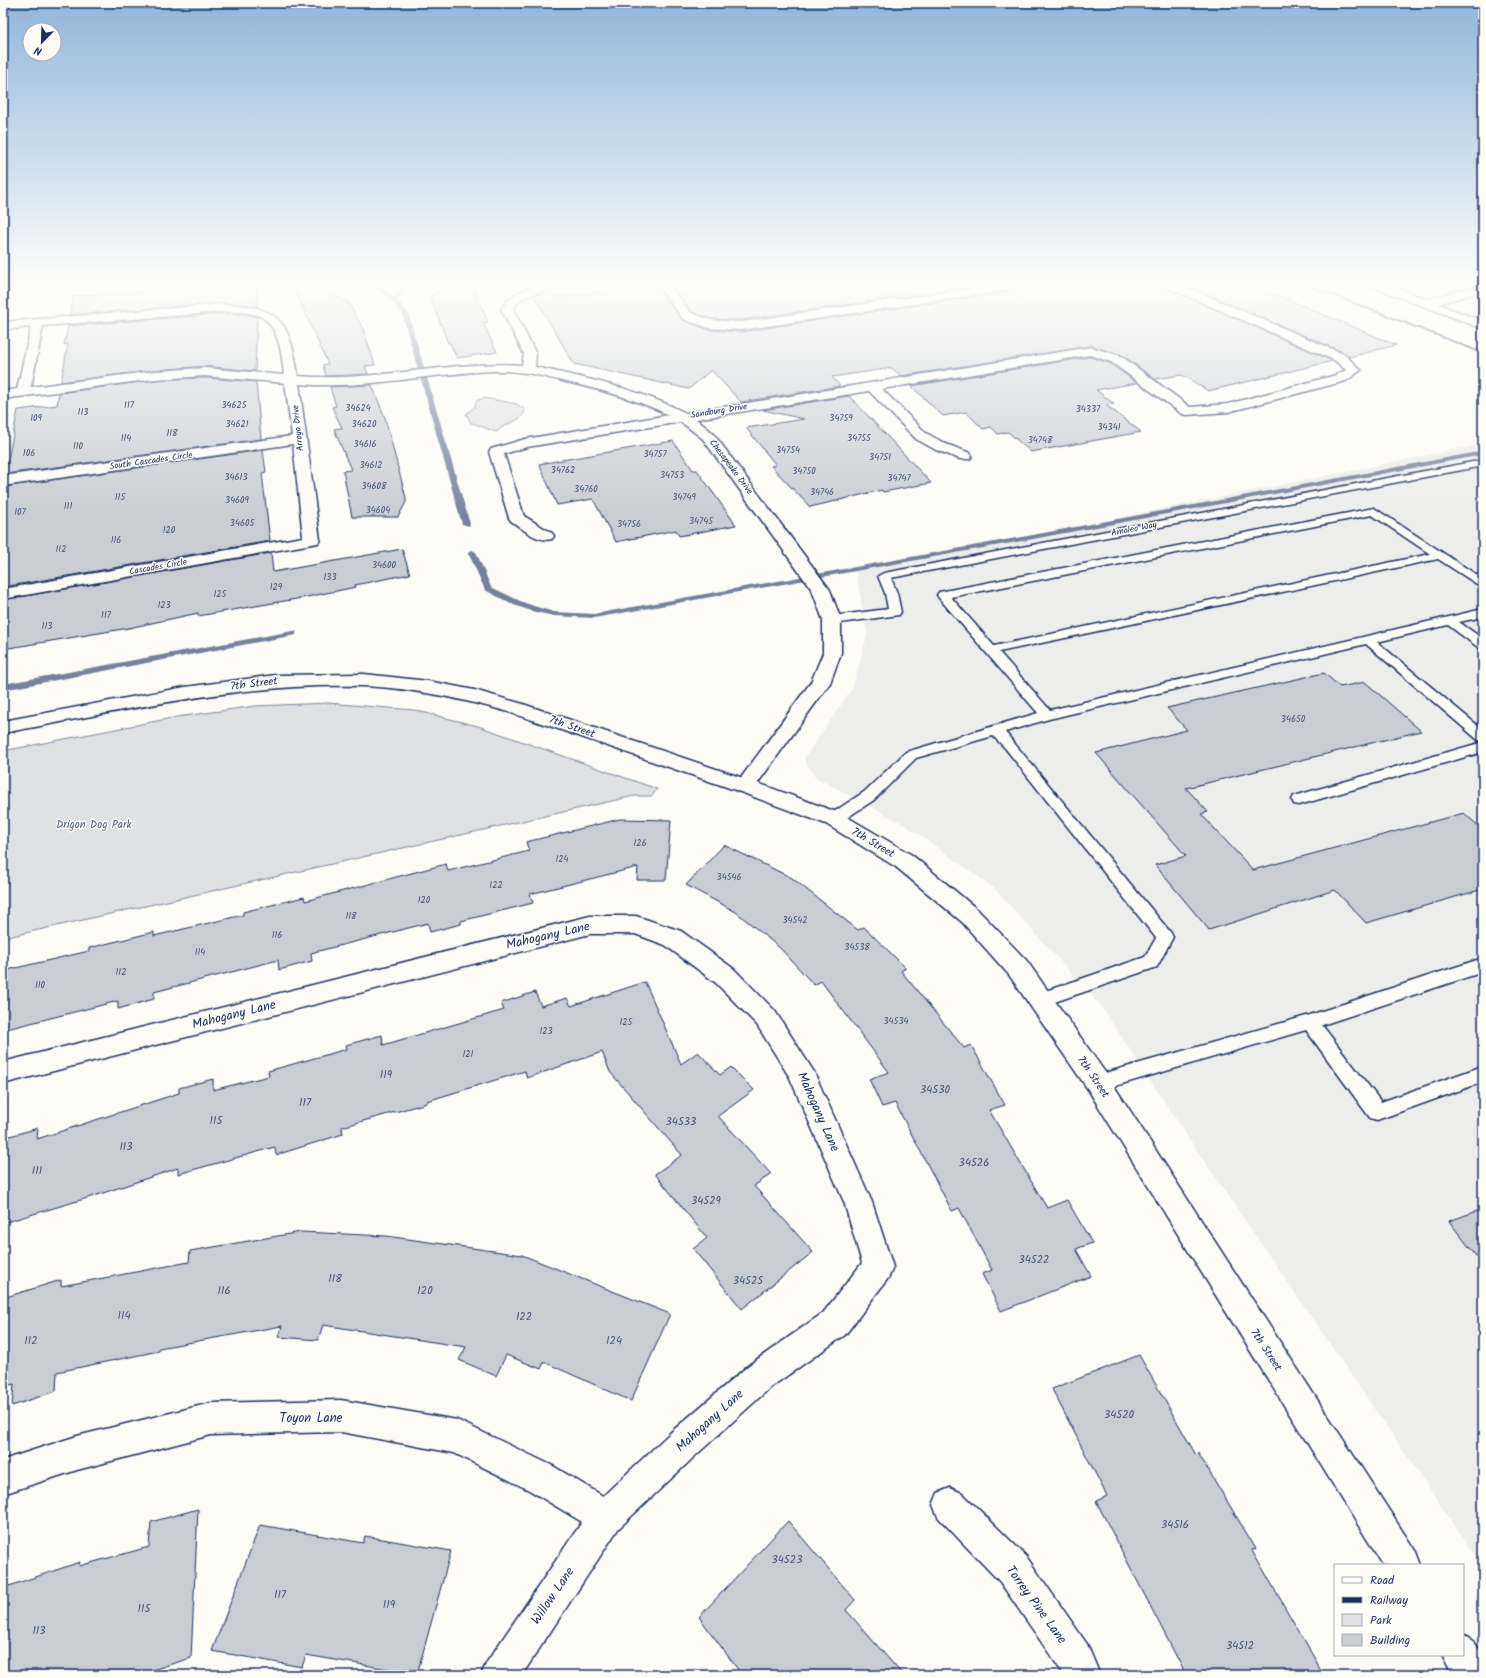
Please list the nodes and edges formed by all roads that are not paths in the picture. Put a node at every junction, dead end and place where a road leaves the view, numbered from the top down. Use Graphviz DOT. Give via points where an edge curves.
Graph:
graph roads {
  1 [pos="29,360"];
  2 [pos="289,360"];
  3 [pos="529,360"];
  4 [pos="1034,360"];
  5 [pos="1118,360"];
  6 [pos="1343,360"];
  7 [pos="528,369"];
  8 [pos="291,380"];
  9 [pos="872,387"];
  10 [pos="22,392"];
  11 [pos="3,395"];
  12 [pos="684,417"];
  13 [pos="299,439"];
  14 [pos="965,456"];
  15 [pos="1483,463"];
  16 [pos="3,481"];
  17 [pos="546,536"];
  18 [pos="312,540"];
  19 [pos="1440,555"];
  20 [pos="1483,584"];
  21 [pos="3,594"];
  22 [pos="1483,613"];
  23 [pos="832,620"];
  24 [pos="1450,621"];
  25 [pos="1368,640"];
  26 [pos="1483,645"];
  27 [pos="991,650"];
  28 [pos="1047,715"];
  29 [pos="3,727"];
  30 [pos="995,730"];
  31 [pos="1483,737"];
  32 [pos="1483,747"];
  33 [pos="745,786"];
  34 [pos="1299,800"];
  35 [pos="834,820"];
  36 [pos="1483,965"];
  37 [pos="1040,1000"];
  38 [pos="1310,1022"];
  39 [pos="3,1073"];
  40 [pos="1483,1074"];
  41 [pos="1098,1083"];
  42 [pos="3,1477"];
  43 [pos="950,1505"];
  44 [pos="606,1517"];
  45 [pos="1402,1564"];
  46 [pos="1462,1656"];
  47 [pos="500,1675"];
  48 [pos="1081,1675"];
  49 [pos="1473,1675"];
  1 -- 10 [label="street"];
  2 -- 8 [label="street, Arroyo Drive"];
  3 -- 7 [label="street"];
  4 -- 9 [label="street, Sandburg Drive"];
  5 -- 6 [label="street, Sandburg Drive" via="1188,411 1228,408 1341,378 1354,370"];
  7 -- 8 [label="street, Chesapeake Drive" via="495,367 318,382"];
  7 -- 12 [label="street, Chesapeake Drive" via="614,389 651,401"];
  8 -- 10 [label="street, Chesapeake Drive" via="205,372 155,375"];
  8 -- 13 [label="street, Arroyo Drive"];
  9 -- 12 [label="street, Sandburg Drive"];
  9 -- 14 [label="street" via="921,436"];
  10 -- 11 [label="street, Chesapeake Drive"];
  12 -- 17 [label="street, Sandburg Drive" via="525,443 496,452 517,518"];
  12 -- 23 [label="street, Chesapeake Drive" via="708,436 800,561 821,590"];
  13 -- 16 [label="street, South Cascades Circle"];
  13 -- 18 [label="street, Arroyo Drive"];
  15 -- 23 [label="lane, Amaleo Way" via="884,576 895,612"];
  18 -- 21 [label="street, Cascades Circle"];
  19 -- 20 [label="lane"];
  19 -- 27 [label="lane"];
  19 -- 27 [label="lane" via="1374,511 943,595"];
  22 -- 24 [label="lane"];
  23 -- 33 [label="street, Chesapeake Drive" via="832,653 820,683"];
  24 -- 25 [label="lane"];
  24 -- 26 [label="lane"];
  25 -- 28 [label="lane"];
  25 -- 31 [label="lane"];
  27 -- 28 [label="lane"];
  28 -- 30 [label="lane"];
  29 -- 33 [label="street, 7th Street" via="185,693 276,681 364,680 428,687 474,696"];
  30 -- 35 [label="lane" via="911,755 869,796"];
  30 -- 37 [label="lane" via="1010,745 1165,937 1151,962"];
  32 -- 34 [label="lane"];
  33 -- 35 [label="street, 7th Street"];
  35 -- 37 [label="street, 7th Street" via="904,861 970,916 1018,968"];
  36 -- 38 [label="lane"];
  37 -- 41 [label="street, 7th Street"];
  38 -- 40 [label="lane" via="1377,1112"];
  38 -- 41 [label="lane"];
  39 -- 44 [label="street, Mahogany Lane" via="590,925 636,924 673,938 725,976 766,1018 801,1072 858,1202 878,1267 834,1324 760,1376"];
  41 -- 45 [label="street, 7th Street"];
  42 -- 44 [label="street, Toyon Lane" via="77,1453 211,1418 341,1416 456,1437 541,1478"];
  43 -- 48 [label="street, Torrey Pine Lane" via="1013,1569 1074,1657"];
  44 -- 47 [label="street, Willow Lane"];
  46 -- 49 [label="street"];
}
